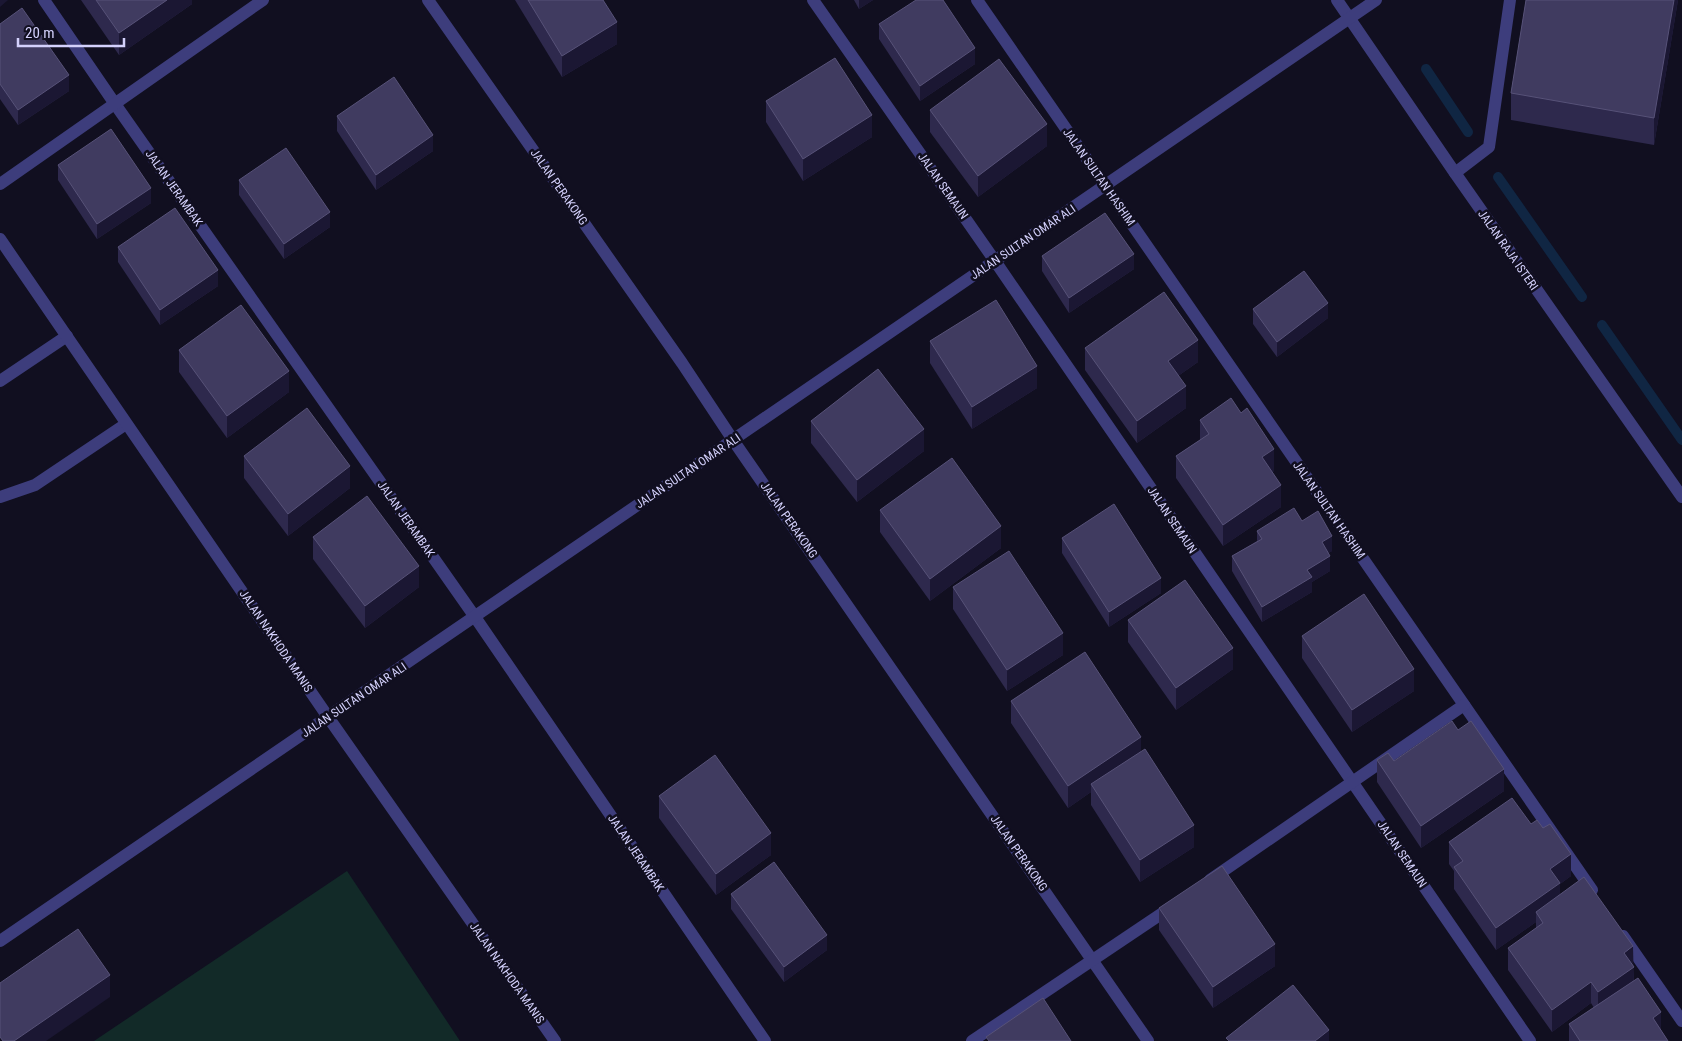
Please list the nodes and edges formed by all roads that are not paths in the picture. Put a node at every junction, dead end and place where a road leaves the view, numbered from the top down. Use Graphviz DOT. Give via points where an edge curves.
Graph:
graph roads {
  1 [pos="44,0"];
  2 [pos="263,0"];
  3 [pos="428,0"];
  4 [pos="813,0"];
  5 [pos="976,0"];
  6 [pos="1337,0"];
  7 [pos="1376,0"];
  8 [pos="1510,0"];
  9 [pos="1350,18"];
  10 [pos="115,104"];
  11 [pos="1455,173"];
  12 [pos="0,184"];
  13 [pos="1105,186"];
  14 [pos="0,239"];
  15 [pos="995,262"];
  16 [pos="67,336"];
  17 [pos="0,381"];
  18 [pos="126,424"];
  19 [pos="733,440"];
  20 [pos="0,497"];
  21 [pos="1682,497"];
  22 [pos="475,617"];
  23 [pos="1464,705"];
  24 [pos="328,717"];
  25 [pos="1353,783"];
  26 [pos="1198,888"];
  27 [pos="1598,899"];
  28 [pos="1182,900"];
  29 [pos="1615,924"];
  30 [pos="0,941"];
  31 [pos="1092,960"];
  32 [pos="1682,1021"];
  33 [pos="555,1041"];
  34 [pos="765,1041"];
  35 [pos="972,1041"];
  36 [pos="1148,1041"];
  37 [pos="1530,1041"];
  1 -- 10 [label="street, JALAN JERAMBAK"];
  2 -- 10 [label="street"];
  3 -- 19 [label="street, JALAN PERAKONG"];
  4 -- 15 [label="street, JALAN SEMAUN"];
  5 -- 13 [label="street, JALAN SULTAN HASHIM"];
  6 -- 9 [label="street, JALAN RAJA ISTERI"];
  7 -- 9 [label="street, JALAN SULTAN OMAR ALI"];
  8 -- 11 [label="street" via="1489,147"];
  9 -- 11 [label="street, JALAN RAJA ISTERI"];
  9 -- 13 [label="street, JALAN SULTAN OMAR ALI"];
  10 -- 12 [label="street"];
  10 -- 22 [label="street, JALAN JERAMBAK"];
  11 -- 21 [label="street, JALAN RAJA ISTERI"];
  13 -- 15 [label="street, JALAN SULTAN OMAR ALI"];
  13 -- 23 [label="street, JALAN SULTAN HASHIM"];
  14 -- 16 [label="street, JALAN NAKHODA MANIS"];
  15 -- 19 [label="street, JALAN SULTAN OMAR ALI"];
  15 -- 25 [label="street, JALAN SEMAUN"];
  16 -- 17 [label="street"];
  16 -- 18 [label="street, JALAN NAKHODA MANIS"];
  18 -- 20 [label="street" via="35,485"];
  18 -- 24 [label="street, JALAN NAKHODA MANIS"];
  19 -- 22 [label="street, JALAN SULTAN OMAR ALI"];
  19 -- 31 [label="street, JALAN PERAKONG"];
  22 -- 24 [label="street, JALAN SULTAN OMAR ALI"];
  22 -- 34 [label="street, JALAN JERAMBAK"];
  23 -- 25 [label="street"];
  23 -- 27 [label="street, JALAN SULTAN HASHIM"];
  24 -- 30 [label="street, JALAN SULTAN OMAR ALI"];
  24 -- 33 [label="street, JALAN NAKHODA MANIS"];
  25 -- 26 [label="street"];
  25 -- 37 [label="street, JALAN SEMAUN"];
  28 -- 31 [label="street"];
  29 -- 32 [label="street"];
  31 -- 35 [label="street"];
  31 -- 36 [label="street, JALAN PERAKONG"];
}
